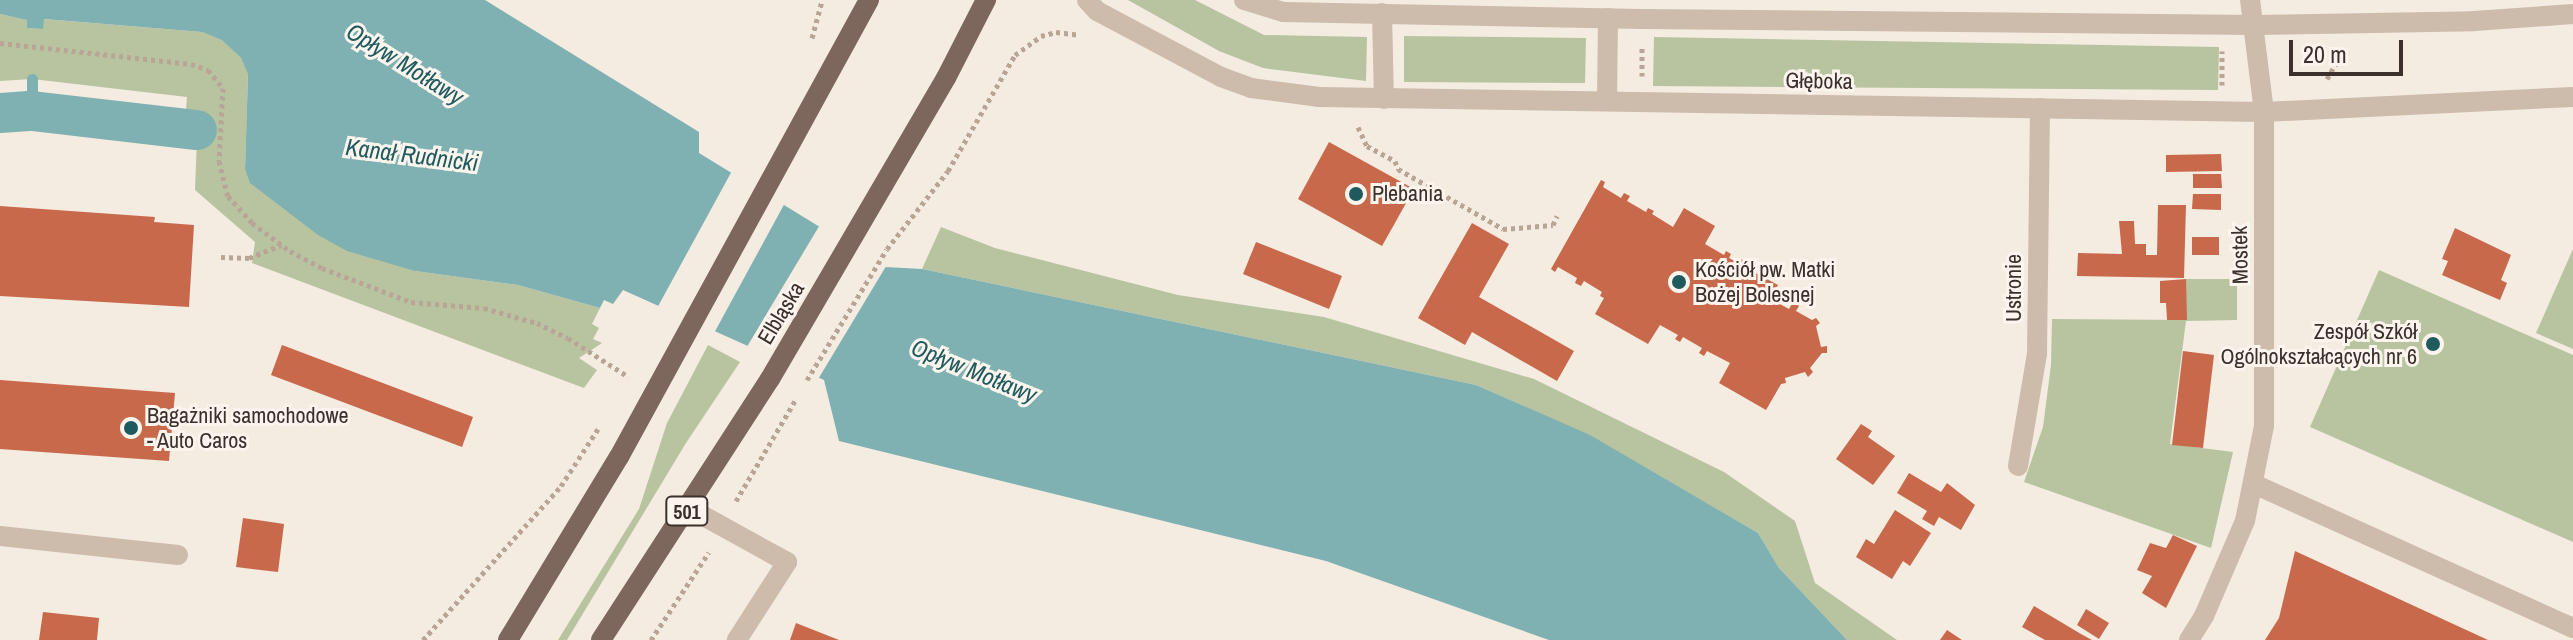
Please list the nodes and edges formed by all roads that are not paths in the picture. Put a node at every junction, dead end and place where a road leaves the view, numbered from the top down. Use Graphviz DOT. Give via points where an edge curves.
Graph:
graph roads {
  1 [pos="869,0"];
  2 [pos="986,0"];
  3 [pos="1087,0"];
  4 [pos="1244,0"];
  5 [pos="2250,0"];
  6 [pos="1382,13"];
  7 [pos="2573,14"];
  8 [pos="1608,18"];
  9 [pos="2255,25"];
  10 [pos="2573,97"];
  11 [pos="1384,99"];
  12 [pos="1607,101"];
  13 [pos="2040,108"];
  14 [pos="2264,112"];
  15 [pos="2018,466"];
  16 [pos="2254,484"];
  17 [pos="689,508"];
  18 [pos="0,536"];
  19 [pos="178,555"];
  20 [pos="2573,628"];
  21 [pos="508,640"];
  22 [pos="601,640"];
  23 [pos="737,640"];
  24 [pos="2189,640"];
  1 -- 21 [label="main road" via="619,457"];
  2 -- 17 [label="main road, Elbląska / 501" via="857,231"];
  3 -- 11 [label="street, Głęboka" via="1111,18 1251,88"];
  4 -- 6 [label="street" via="1283,12"];
  5 -- 9 [label="street, Mostek"];
  6 -- 8 [label="street"];
  6 -- 11 [label="street"];
  7 -- 9 [label="street"];
  8 -- 9 [label="street"];
  8 -- 12 [label="street"];
  9 -- 14 [label="street, Mostek"];
  10 -- 14 [label="street, Głęboka"];
  11 -- 12 [label="street, Głęboka"];
  12 -- 13 [label="street, Głęboka"];
  13 -- 14 [label="street, Głęboka"];
  13 -- 15 [label="street, Ustronie" via="2037,354"];
  14 -- 16 [label="street, Mostek" via="2266,382"];
  16 -- 20 [label="street"];
  16 -- 24 [label="street, Mostek" via="2225,570"];
  17 -- 22 [label="main road, Elbląska / 501"];
  17 -- 23 [label="street" via="787,562"];
  18 -- 19 [label="street"];
}
